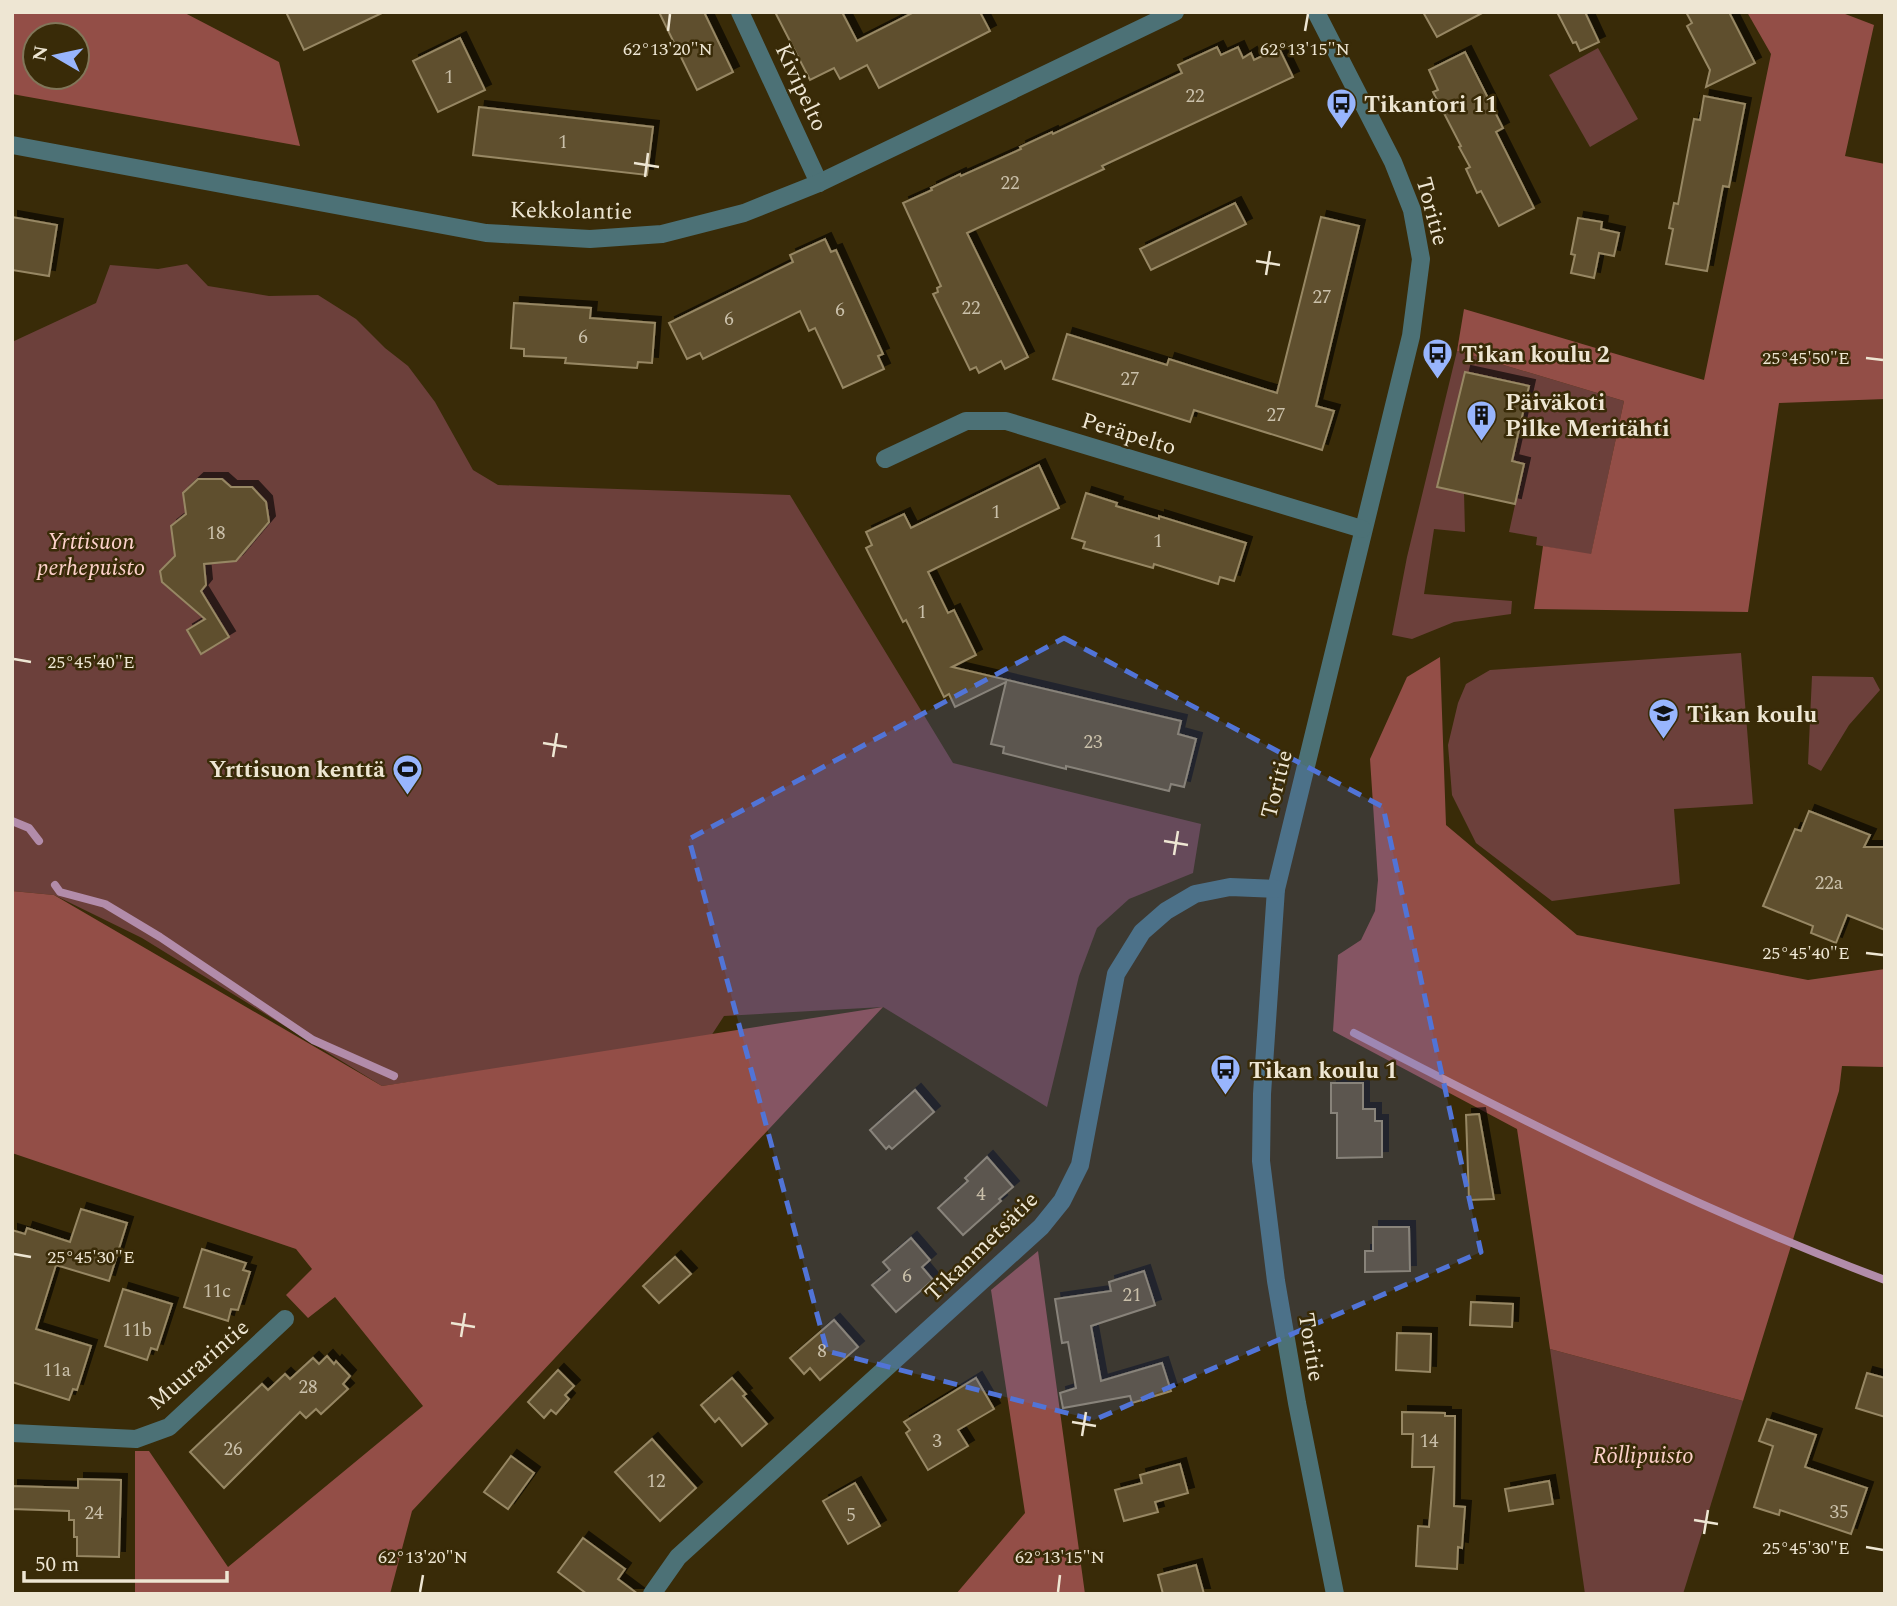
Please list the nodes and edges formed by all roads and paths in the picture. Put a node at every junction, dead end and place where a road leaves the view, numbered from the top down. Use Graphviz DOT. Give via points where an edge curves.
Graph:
graph roads {
  1 [pos="740,12"];
  2 [pos="1175,12"];
  3 [pos="1316,12"];
  4 [pos="12,145"];
  5 [pos="818,183"];
  6 [pos="885,459"];
  7 [pos="1362,529"];
  8 [pos="1276,889"];
  9 [pos="285,1319"];
  10 [pos="12,1433"];
  11 [pos="652,1594"];
  12 [pos="1335,1594"];
  1 -- 5 [label="street, Kivipelto"];
  2 -- 5 [label="street, Kekkolantie"];
  3 -- 7 [label="street, Toritie" via="1394,164 1412,210 1421,259 1410,335"];
  4 -- 5 [label="street, Kekkolantie" via="486,233 590,239 662,234 744,213"];
  6 -- 7 [label="street, Peräpelto" via="966,421 1006,421"];
  7 -- 8 [label="street, Toritie"];
  8 -- 11 [label="street, Tikanmetsätie" via="1230,887 1195,894 1142,932 1116,974 1080,1165 1062,1201 1041,1227 678,1557"];
  8 -- 12 [label="street, Toritie" via="1261,1161 1297,1403"];
  9 -- 10 [label="street, Muurarintie" via="169,1427 136,1439"];
}
